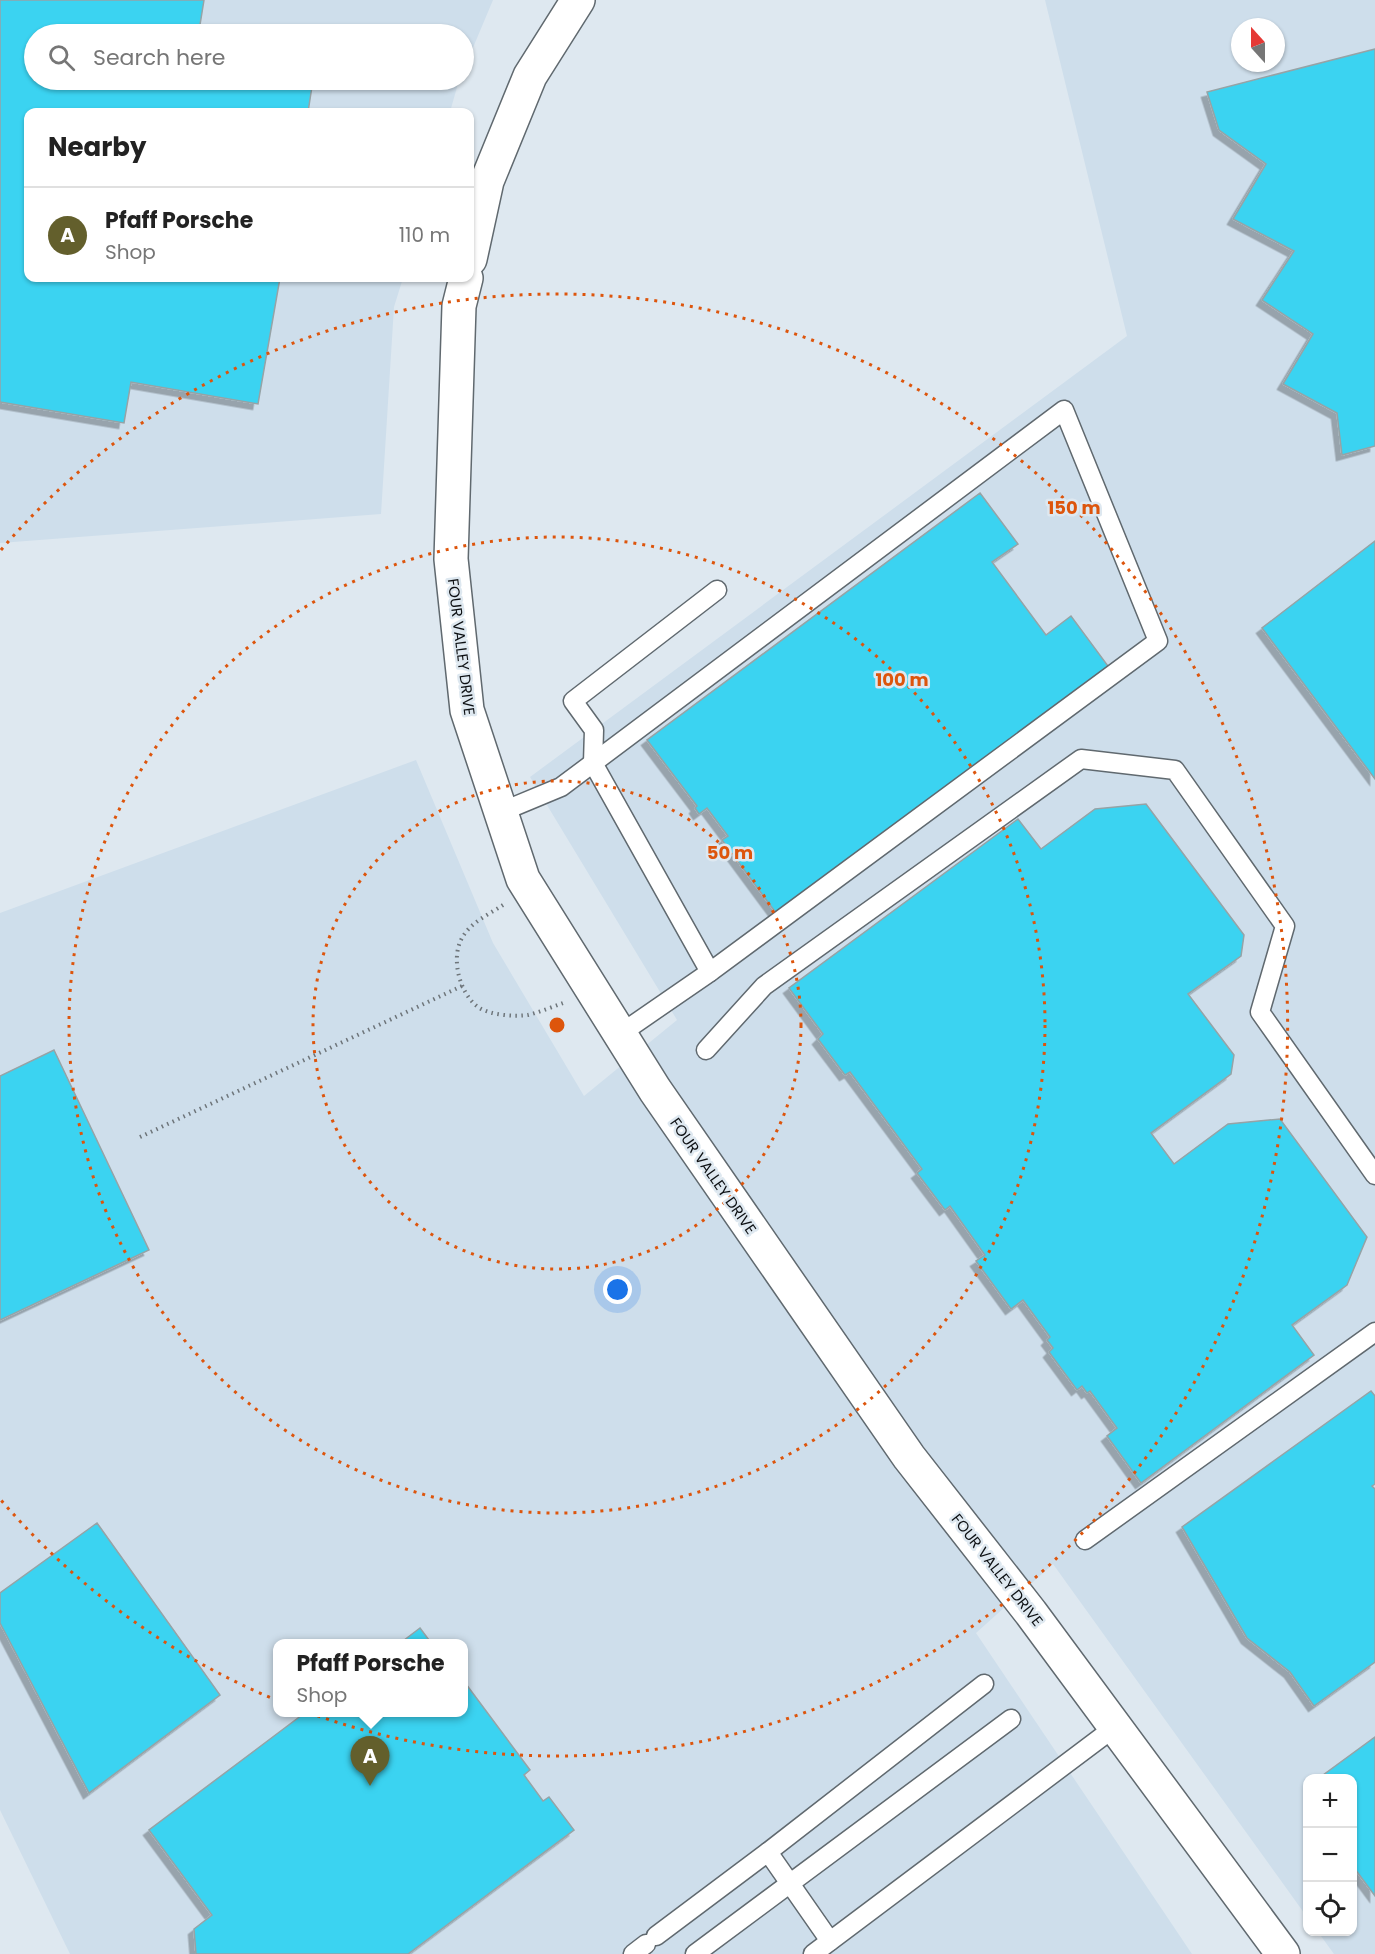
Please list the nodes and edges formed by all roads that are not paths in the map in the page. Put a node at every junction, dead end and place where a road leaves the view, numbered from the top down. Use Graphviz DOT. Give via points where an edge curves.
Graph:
graph roads {
  1 [pos="578,0"];
  2 [pos="474,241"];
  3 [pos="465,282"];
  4 [pos="717,590"];
  5 [pos="593,763"];
  6 [pos="501,812"];
  7 [pos="710,972"];
  8 [pos="620,1034"];
  9 [pos="706,1050"];
  10 [pos="1375,1175"];
  11 [pos="1375,1332"];
  12 [pos="1085,1540"];
  13 [pos="984,1684"];
  14 [pos="1011,1719"];
  15 [pos="1115,1727"];
  16 [pos="768,1852"];
  17 [pos="790,1884"];
  18 [pos="830,1941"];
  19 [pos="645,1945"];
  20 [pos="695,1954"];
  21 [pos="813,1954"];
  22 [pos="1282,1954"];
  1 -- 2 [label="street" via="530,76 487,181"];
  3 -- 6 [label="street, FOUR VALLEY DRIVE" via="459,306 451,559 466,710"];
  4 -- 5 [label="lane" via="573,701 594,730"];
  5 -- 6 [label="lane" via="561,787"];
  5 -- 7 [label="lane"];
  5 -- 7 [label="lane" via="1064,410 1158,641"];
  6 -- 8 [label="street, FOUR VALLEY DRIVE" via="529,889"];
  7 -- 8 [label="lane"];
  8 -- 15 [label="street, FOUR VALLEY DRIVE" via="668,1110 909,1457"];
  9 -- 10 [label="lane" via="764,986 1081,759 1175,770 1285,926 1260,1012"];
  11 -- 12 [label="lane"];
  13 -- 16 [label="lane"];
  14 -- 17 [label="lane"];
  15 -- 18 [label="lane"];
  15 -- 22 [label="street, FOUR VALLEY DRIVE"];
  16 -- 17 [label="lane"];
  16 -- 19 [label="lane"];
  17 -- 18 [label="lane"];
  17 -- 20 [label="lane"];
  18 -- 21 [label="lane"];
}
